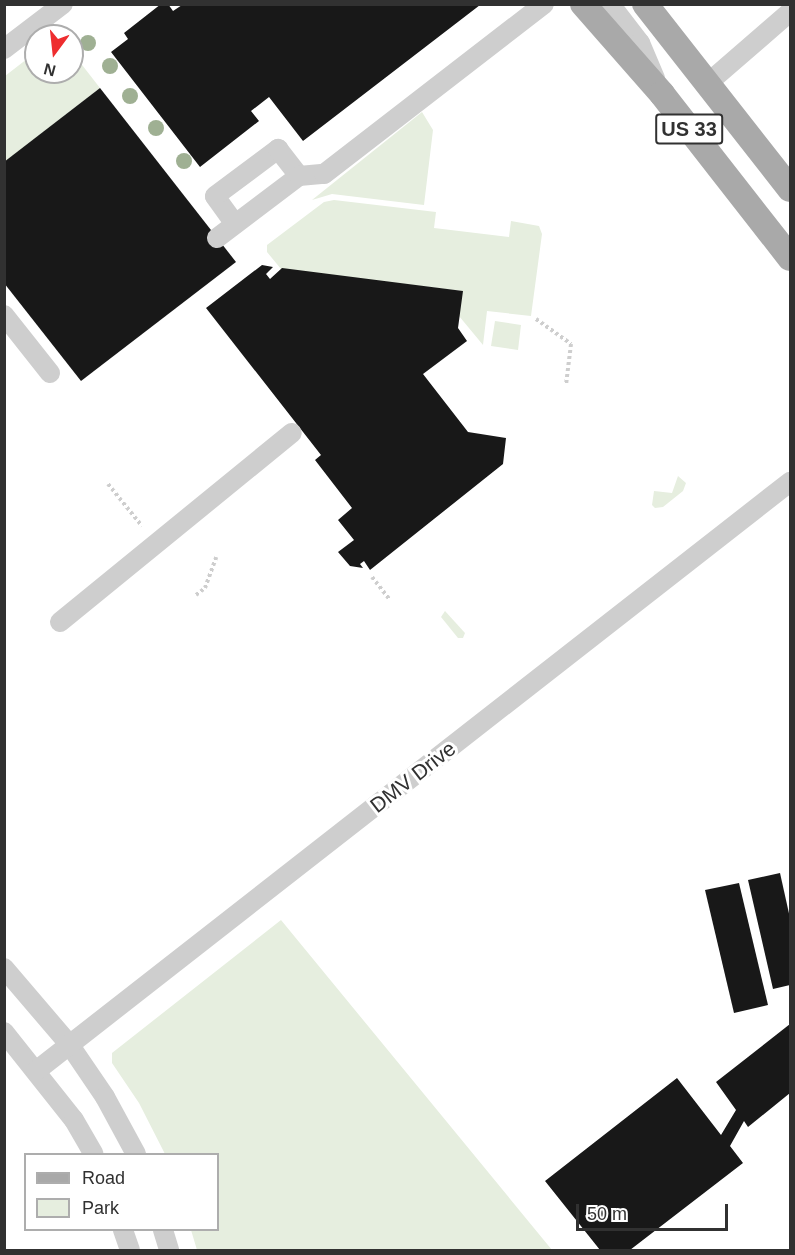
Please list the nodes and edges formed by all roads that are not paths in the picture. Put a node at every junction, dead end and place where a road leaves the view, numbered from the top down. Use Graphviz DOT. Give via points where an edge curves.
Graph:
graph roads {
  1 [pos="63,4"];
  2 [pos="544,4"];
  3 [pos="583,4"];
  4 [pos="610,4"];
  5 [pos="645,4"];
  6 [pos="790,12"];
  7 [pos="4,49"];
  8 [pos="708,83"];
  9 [pos="662,94"];
  10 [pos="299,176"];
  11 [pos="790,189"];
  12 [pos="235,224"];
  13 [pos="217,238"];
  14 [pos="790,258"];
  15 [pos="4,315"];
  16 [pos="50,373"];
  17 [pos="292,433"];
  18 [pos="790,482"];
  19 [pos="60,622"];
  20 [pos="4,968"];
  21 [pos="4,1032"];
  22 [pos="69,1044"];
  23 [pos="36,1071"];
  24 [pos="93,1153"];
  25 [pos="135,1153"];
  26 [pos="123,1231"];
  27 [pos="163,1231"];
  28 [pos="130,1251"];
  29 [pos="169,1251"];
  1 -- 7 [label="street"];
  2 -- 10 [label="street" via="324,174"];
  3 -- 9 [label="main road, US 33"];
  4 -- 9 [label="street" via="639,43"];
  5 -- 8 [label="main road, US 33"];
  6 -- 8 [label="street"];
  8 -- 11 [label="main road, US 33"];
  9 -- 14 [label="main road, US 33"];
  10 -- 12 [label="street"];
  10 -- 12 [label="street" via="278,149 215,196"];
  12 -- 13 [label="street"];
  15 -- 16 [label="street"];
  17 -- 19 [label="street"];
  18 -- 22 [label="street, DMV Drive"];
  20 -- 22 [label="street"];
  21 -- 23 [label="street"];
  22 -- 23 [label="street, DMV Drive"];
  22 -- 25 [label="street" via="105,1097"];
  23 -- 24 [label="street" via="74,1120"];
  26 -- 28 [label="street"];
  27 -- 29 [label="street"];
}
